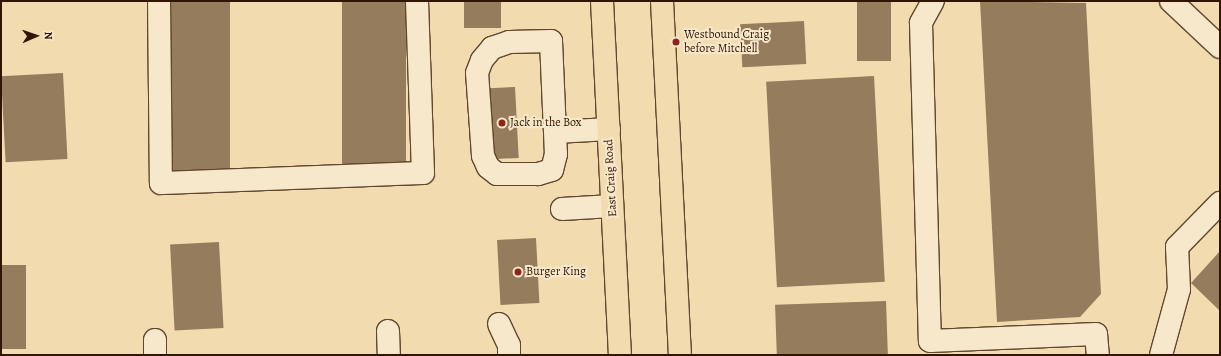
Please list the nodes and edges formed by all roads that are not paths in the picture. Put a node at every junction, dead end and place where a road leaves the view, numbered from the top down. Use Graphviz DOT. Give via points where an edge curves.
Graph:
graph roads {
  1 [pos="159,1"];
  2 [pos="418,1"];
  3 [pos="602,1"];
  4 [pos="662,1"];
  5 [pos="933,1"];
  6 [pos="1171,1"];
  7 [pos="1219,46"];
  8 [pos="609,129"];
  9 [pos="556,132"];
  10 [pos="1220,203"];
  11 [pos="612,206"];
  12 [pos="562,209"];
  13 [pos="499,324"];
  14 [pos="388,331"];
  15 [pos="389,355"];
  16 [pos="510,355"];
  17 [pos="620,355"];
  18 [pos="680,355"];
  19 [pos="1098,355"];
  20 [pos="1161,355"];
  1 -- 2 [label="street" via="161,183 423,173"];
  3 -- 8 [label="main road, East Craig Road"];
  4 -- 18 [label="main road"];
  5 -- 19 [label="street" via="921,23 930,341 1096,334"];
  6 -- 7 [label="street"];
  8 -- 9 [label="street"];
  8 -- 11 [label="main road, East Craig Road"];
  9 -- 9 [label="street" via="550,41 509,42 492,48 482,60 477,73 483,156 488,167 497,174 510,176 552,170 556,154"];
  10 -- 20 [label="street" via="1177,247 1179,289"];
  11 -- 12 [label="street"];
  11 -- 17 [label="main road, East Craig Road"];
  13 -- 16 [label="street" via="509,345"];
  14 -- 15 [label="street"];
}
